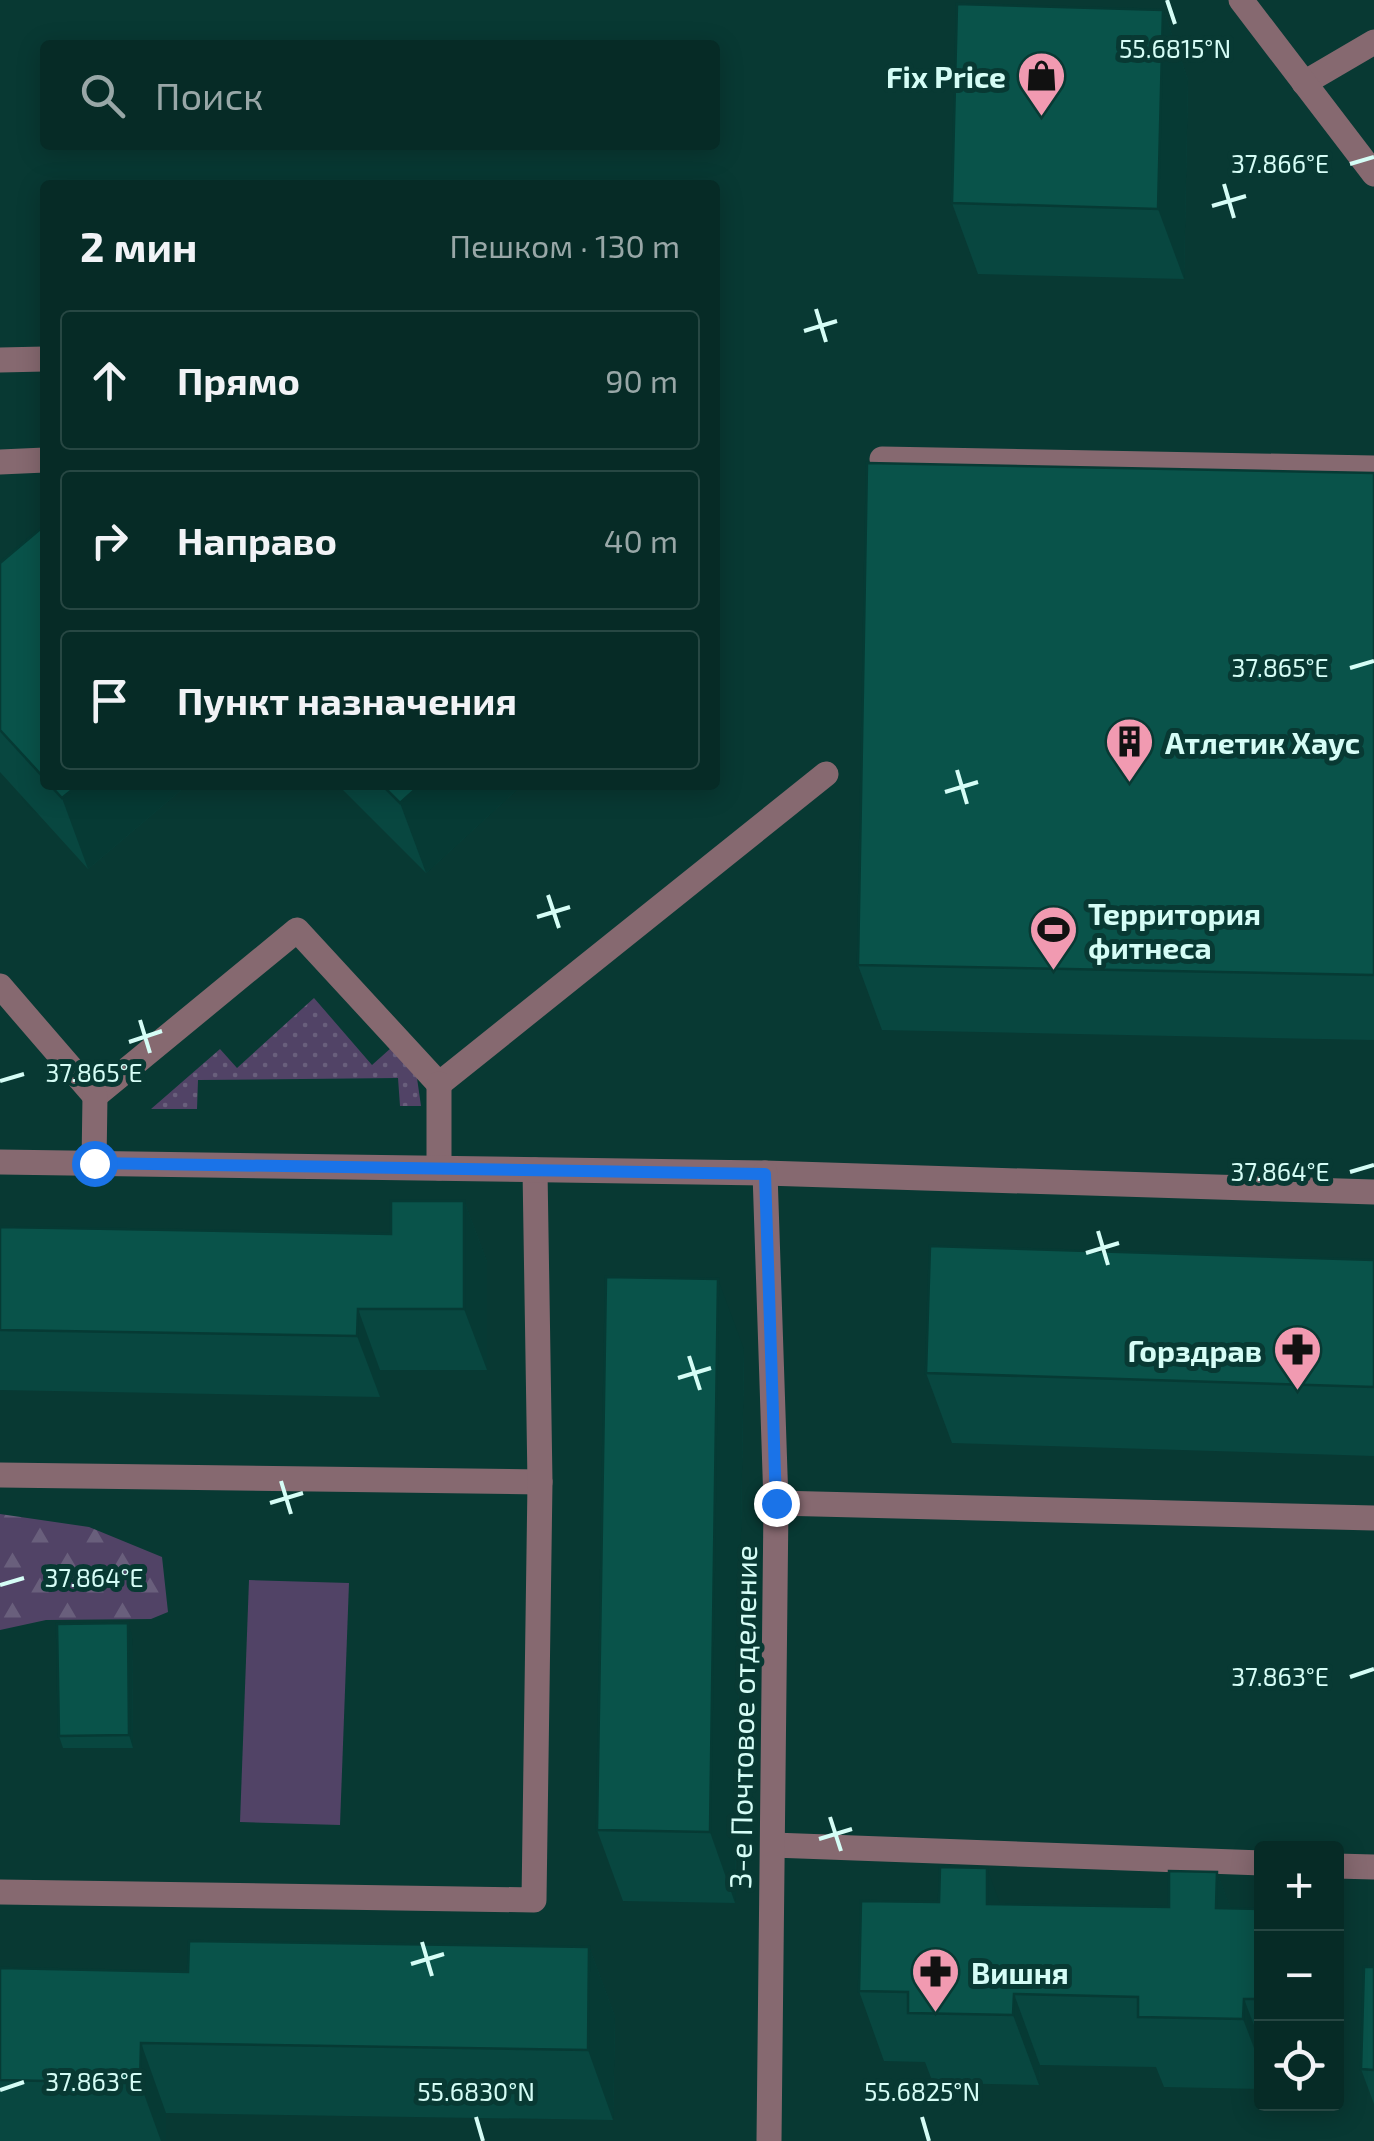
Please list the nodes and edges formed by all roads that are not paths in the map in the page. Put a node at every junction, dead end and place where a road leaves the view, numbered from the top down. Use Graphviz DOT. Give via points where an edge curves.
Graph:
graph roads {
  1 [pos="1242,0"];
  2 [pos="1374,42"];
  3 [pos="1304,82"];
  4 [pos="1374,174"];
  5 [pos="40,359"];
  6 [pos="0,360"];
  7 [pos="882,459"];
  8 [pos="40,461"];
  9 [pos="6,467"];
  10 [pos="1374,468"];
  11 [pos="826,774"];
  12 [pos="0,986"];
  13 [pos="439,1084"];
  14 [pos="95,1096"];
  15 [pos="0,1162"];
  16 [pos="94,1163"];
  17 [pos="439,1168"];
  18 [pos="535,1170"];
  19 [pos="765,1174"];
  20 [pos="1374,1192"];
  21 [pos="0,1475"];
  22 [pos="540,1482"];
  23 [pos="776,1503"];
  24 [pos="1374,1518"];
  25 [pos="773,1845"];
  26 [pos="1254,1863"];
  27 [pos="1344,1866"];
  28 [pos="1374,1868"];
  29 [pos="0,1892"];
  30 [pos="769,2141"];
  1 -- 3 [label="street"];
  2 -- 3 [label="street"];
  3 -- 4 [label="street"];
  5 -- 6 [label="street"];
  7 -- 10 [label="street"];
  8 -- 9 [label="street"];
  11 -- 13 [label="street"];
  12 -- 14 [label="street"];
  13 -- 14 [label="street" via="297,930"];
  13 -- 17 [label="street"];
  14 -- 16 [label="street"];
  15 -- 16 [label="street"];
  16 -- 17 [label="street"];
  17 -- 18 [label="street"];
  18 -- 19 [label="street"];
  18 -- 22 [label="street"];
  19 -- 20 [label="street"];
  19 -- 23 [label="street, 3-е Почтовое отделение"];
  21 -- 22 [label="street"];
  22 -- 29 [label="street" via="534,1900"];
  23 -- 24 [label="street"];
  23 -- 25 [label="street, 3-е Почтовое отделение"];
  25 -- 26 [label="street"];
  25 -- 30 [label="street, 3-е Почтовое отделение"];
  27 -- 28 [label="street"];
}
